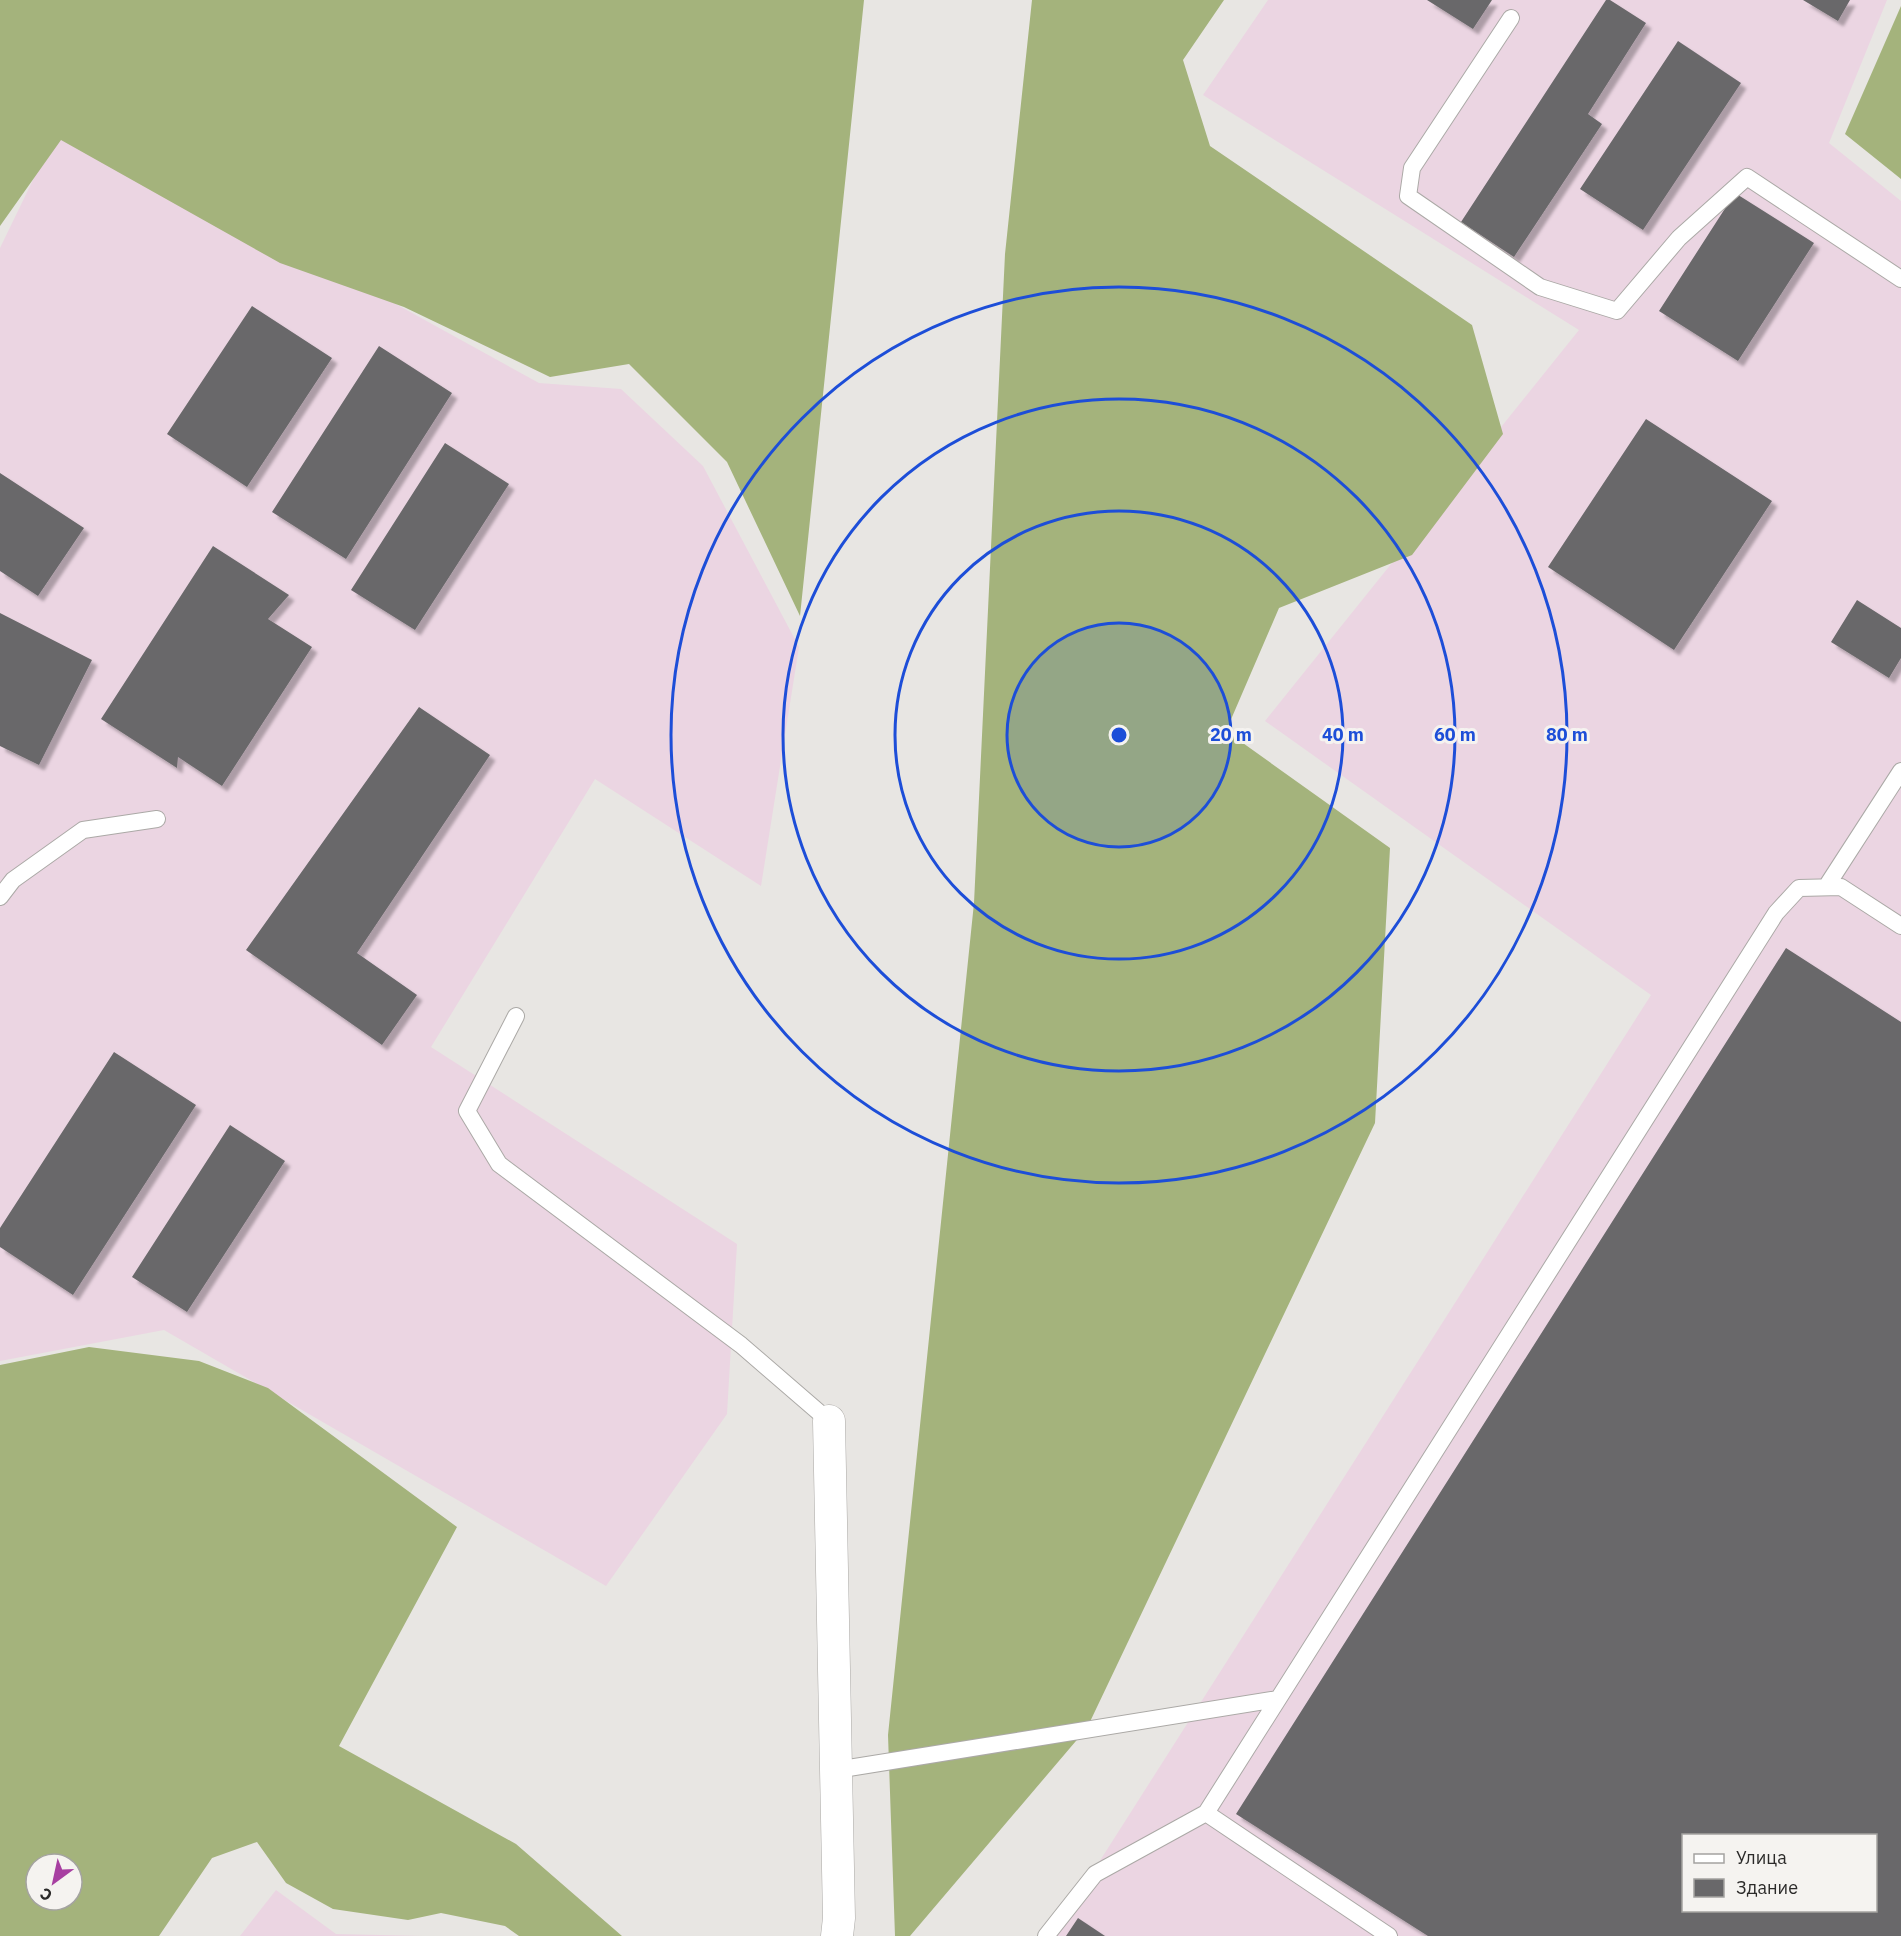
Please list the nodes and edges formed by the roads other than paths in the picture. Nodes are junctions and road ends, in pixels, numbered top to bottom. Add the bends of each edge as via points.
1 (1511, 18) dead end
2 (1901, 279) edge
3 (1901, 771) edge
4 (157, 819) dead end
5 (1826, 887) junction
6 (0, 897) edge
7 (1901, 926) edge
8 (516, 1016) dead end
9 (829, 1420) joint
10 (1278, 1699) junction
11 (836, 1770) junction
12 (1206, 1813) junction
13 (837, 1936) edge
14 (1046, 1936) edge
15 (1389, 1936) edge

1 - 2 lane via 1412,168 1407,196 1540,287 1617,311 1679,238 1747,177
3 - 5 lane
4 - 6 lane via 83,830 13,880
5 - 7 lane via 1841,887
5 - 10 lane via 1799,888 1776,913
8 - 9 lane via 467,1111 499,1164 741,1345
9 - 11 street
10 - 11 lane
10 - 12 lane
11 - 13 street
12 - 14 lane via 1095,1874
12 - 15 lane

